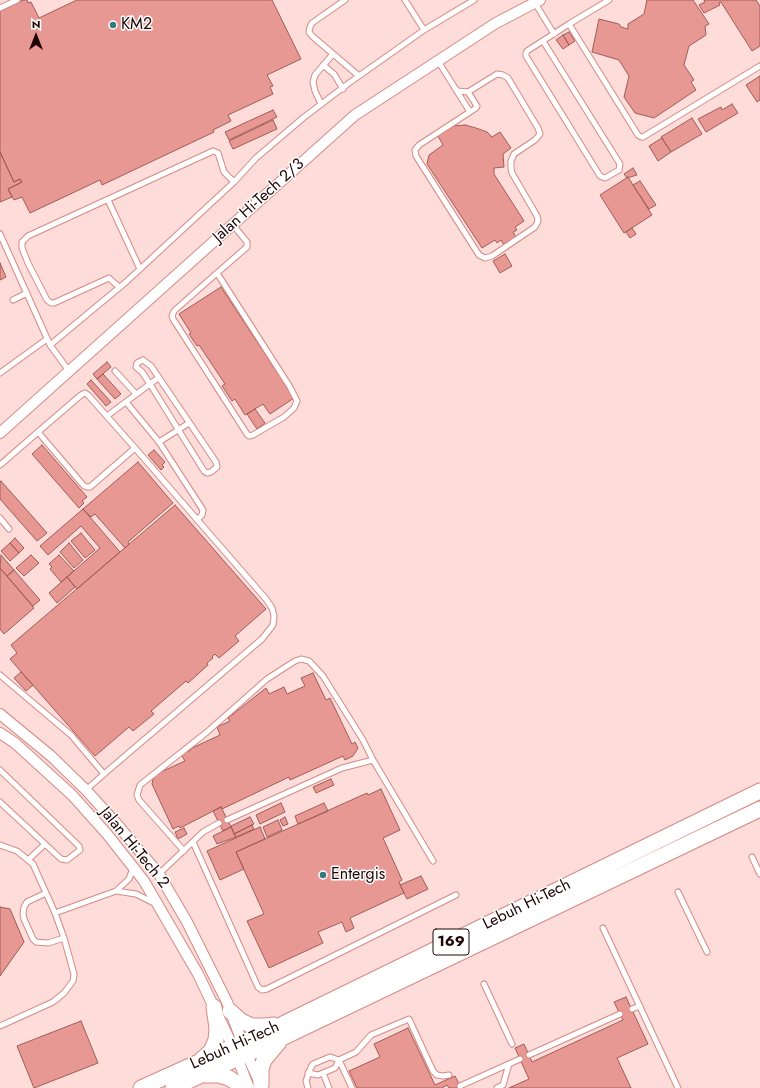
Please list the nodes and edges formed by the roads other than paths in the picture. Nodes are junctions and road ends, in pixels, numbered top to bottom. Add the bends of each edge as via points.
1 (17, 0) edge
2 (345, 0) edge
3 (405, 0) edge
4 (474, 0) edge
5 (609, 0) edge
6 (538, 1) edge
7 (0, 8) edge
8 (569, 24) junction
9 (424, 30) junction
10 (554, 34) junction
11 (543, 41) junction
12 (333, 54) junction
13 (438, 61) junction
14 (323, 65) junction
15 (760, 66) edge
16 (359, 76) junction
17 (343, 89) junction
18 (458, 92) junction
19 (468, 92) junction
20 (321, 104) junction
21 (470, 112) junction
22 (234, 182) junction
23 (108, 200) junction
24 (233, 225) junction
25 (0, 234) edge
26 (140, 269) junction
27 (217, 272) junction
28 (119, 287) junction
29 (27, 294) junction
30 (13, 300) dead end
31 (47, 339) junction
32 (50, 345) junction
33 (69, 371) junction
34 (115, 371) dead end
35 (0, 373) edge
36 (158, 378) junction
37 (150, 384) junction
38 (136, 394) junction
39 (126, 402) junction
40 (107, 416) junction
41 (189, 423) junction
42 (178, 430) junction
43 (38, 432) junction
44 (0, 433) edge
45 (159, 442) junction
46 (135, 448) junction
47 (0, 465) edge
48 (0, 518) edge
49 (197, 520) junction
50 (9, 529) dead end
51 (0, 675) edge
52 (0, 714) edge
53 (0, 733) edge
54 (373, 760) junction
55 (0, 770) edge
56 (104, 774) junction
57 (86, 790) junction
58 (760, 791) edge
59 (0, 802) edge
60 (760, 809) edge
61 (227, 820) dead end
62 (219, 823) dead end
63 (192, 842) junction
64 (45, 844) junction
65 (0, 846) edge
66 (184, 851) junction
67 (752, 857) dead end
68 (28, 860) junction
69 (433, 861) dead end
70 (133, 867) junction
71 (159, 874) junction
72 (760, 874) edge
73 (116, 891) junction
74 (678, 892) dead end
75 (46, 893) junction
76 (456, 895) dead end
77 (161, 907) junction
78 (55, 913) junction
79 (603, 928) dead end
80 (64, 938) junction
81 (707, 952) dead end
82 (484, 984) dead end
83 (640, 1006) junction
84 (214, 1007) junction
85 (632, 1009) dead end
86 (230, 1011) junction
87 (620, 1014) dead end
88 (0, 1026) edge
89 (283, 1031) junction
90 (512, 1044) dead end
91 (240, 1051) junction
92 (529, 1055) dead end
93 (520, 1059) dead end
94 (339, 1060) junction
95 (509, 1064) junction
96 (199, 1069) junction
97 (308, 1073) junction
98 (323, 1073) junction
99 (449, 1075) dead end
100 (462, 1086) edge
101 (257, 1087) edge
102 (141, 1088) edge
103 (173, 1088) edge
104 (244, 1088) edge
105 (308, 1088) edge
106 (329, 1088) edge
107 (352, 1088) edge
108 (497, 1088) edge
109 (678, 1088) edge

1 - 7 lane
2 - 12 lane via 310,27 309,32 312,36
3 - 9 lane
4 - 9 lane
5 - 8 lane
6 - 10 lane
6 - 13 street, Jalan Hi-Tech 2/3 via 496,23
8 - 10 lane
8 - 15 lane via 638,135 643,137
9 - 16 lane
10 - 11 lane
11 - 11 lane via 620,164 619,170 605,178 600,176 526,56 527,51
12 - 14 lane
12 - 16 lane
13 - 18 lane
13 - 24 street, Jalan Hi-Tech 2/3 via 355,115
14 - 17 lane via 334,74
14 - 20 lane via 313,82
16 - 17 lane
17 - 20 lane
18 - 19 lane
18 - 21 lane
19 - 21 lane via 477,106
19 - 21 lane via 497,74 508,78 540,134 514,154 511,161 512,173 538,221 535,227 486,258 479,255 416,156 415,150
20 - 22 lane via 256,158
22 - 23 lane via 224,172 218,153 213,151
22 - 26 lane
23 - 26 lane
23 - 28 lane via 28,236 22,242 22,248 47,300 51,303 109,278
24 - 27 lane via 247,242 247,247
24 - 33 street, Jalan Hi-Tech 2/3
25 - 29 lane
26 - 28 lane
27 - 27 lane via 297,401 294,408 284,417 249,436 172,316 174,311
28 - 32 lane
29 - 30 lane
29 - 31 lane
31 - 32 lane
31 - 35 lane
32 - 33 lane
33 - 44 street, Jalan Hi-Tech 2/3
34 - 38 lane
36 - 37 lane
36 - 37 lane via 151,366 143,360 136,363 136,367
36 - 41 lane
37 - 38 lane
37 - 42 lane
38 - 39 lane
39 - 40 lane
39 - 45 lane
40 - 43 lane via 84,393
40 - 46 lane
41 - 42 lane
41 - 42 lane via 216,462 217,466 211,472 204,471
42 - 45 lane
43 - 46 lane via 86,487 90,487
43 - 47 lane
45 - 49 lane via 203,510
46 - 49 lane
48 - 50 lane
49 - 56 lane via 266,599 274,616 272,625 262,639
51 - 56 lane via 71,735
52 - 57 street, Jalan Hi-Tech 2 via 51,756
53 - 70 street, Jalan Hi-Tech 2 via 15,743 72,794
54 - 61 lane via 342,768
54 - 66 lane via 364,740 323,676 309,661 295,661 267,679 207,732 140,785 137,795 139,800
54 - 69 lane
55 - 64 lane via 79,846 80,850 64,860
56 - 57 lane
57 - 71 street, Jalan Hi-Tech 2
58 - 89 main road, Lebuh Hi-Tech / 169
59 - 64 lane
60 - 89 main road, Lebuh Hi-Tech / 169
62 - 63 lane
63 - 66 lane
63 - 76 lane via 258,987 262,990
64 - 68 lane
65 - 68 lane via 17,850
66 - 71 lane
67 - 72 lane
68 - 75 lane via 33,864
70 - 73 lane via 129,879
70 - 77 street, Jalan Hi-Tech 2
71 - 86 street, Jalan Hi-Tech 2 via 187,922
73 - 77 lane via 136,894
73 - 78 lane
74 - 81 lane
75 - 78 lane
75 - 80 lane via 27,902 24,907 24,919 36,942 48,943
77 - 84 street, Jalan Hi-Tech 2
78 - 80 lane
79 - 83 lane
80 - 88 lane via 74,974 64,993 54,1002
82 - 90 lane
83 - 85 lane
83 - 109 lane
84 - 91 street, Jalan Hi-Tech 2
84 - 96 main road via 216,1040
86 - 89 main road via 241,1021 252,1026 265,1026
86 - 91 street, Jalan Hi-Tech 2
87 - 92 lane
89 - 91 main road, Lebuh Hi-Tech / 169
89 - 101 main road via 264,1060
91 - 96 main road, Lebuh Hi-Tech / 169
91 - 101 street
93 - 95 lane
94 - 97 lane via 330,1057 313,1064
94 - 98 lane via 335,1068
94 - 99 lane via 356,1052 371,1035 409,1019 434,1071 437,1075
94 - 107 lane
95 - 100 lane
95 - 108 lane via 503,1085
96 - 102 main road, Lebuh Hi-Tech / 169
96 - 103 main road, Lebuh Hi-Tech / 169
96 - 104 main road via 229,1078
97 - 98 lane via 318,1076
97 - 105 lane
98 - 106 lane

